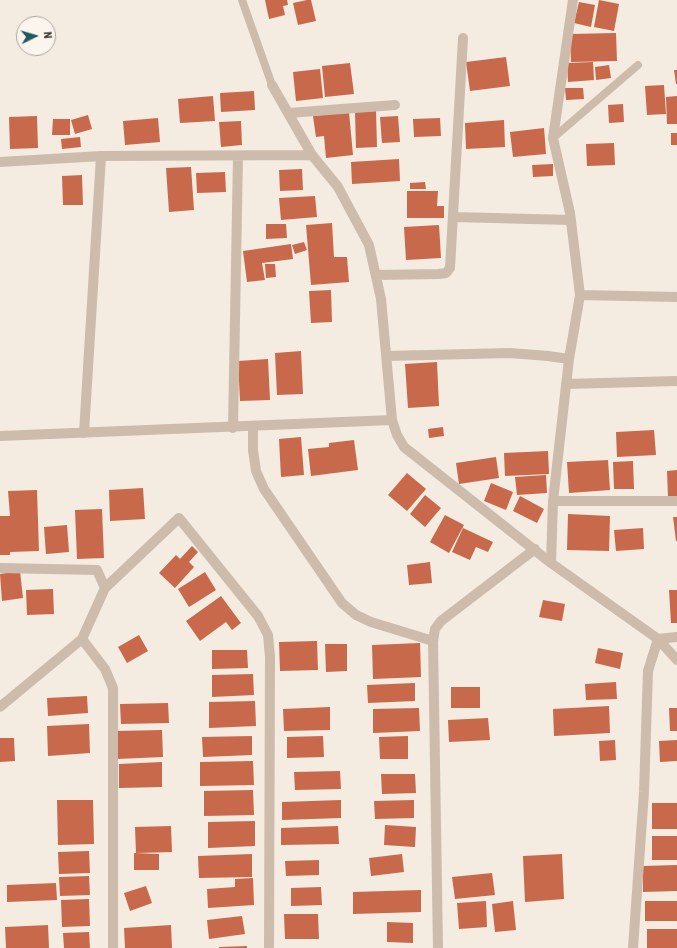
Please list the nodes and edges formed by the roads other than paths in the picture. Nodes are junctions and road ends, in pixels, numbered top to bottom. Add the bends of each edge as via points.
1 (242, 0) edge
2 (573, 0) edge
3 (462, 38) dead end
4 (638, 65) dead end
5 (272, 85) joint
6 (395, 105) dead end
7 (289, 113) junction
8 (553, 138) junction
9 (312, 155) junction
10 (101, 156) junction
11 (238, 156) junction
12 (0, 162) edge
13 (453, 217) junction
14 (571, 220) junction
15 (376, 275) junction
16 (580, 295) junction
17 (677, 297) edge
18 (387, 356) junction
19 (569, 359) junction
20 (677, 381) edge
21 (566, 384) junction
22 (392, 420) junction
23 (253, 427) junction
24 (233, 428) junction
25 (84, 433) junction
26 (0, 436) edge
27 (553, 501) junction
28 (677, 501) edge
29 (535, 550) junction
30 (551, 563) junction
31 (0, 568) edge
32 (104, 588) junction
33 (677, 637) edge
34 (82, 639) junction
35 (658, 639) junction
36 (433, 641) junction
37 (677, 660) edge
38 (0, 707) edge
39 (113, 948) edge
40 (269, 948) edge
41 (438, 948) edge
42 (633, 948) edge

1 - 5 lane
2 - 8 street
3 - 13 street
4 - 8 lane
5 - 7 street
6 - 7 street
7 - 9 street
8 - 14 street
9 - 11 street
9 - 15 street via 338,187 369,245
10 - 11 street
10 - 12 street
10 - 25 street
11 - 24 street
13 - 14 street
13 - 15 street via 451,262 446,272
14 - 16 street
15 - 18 street
16 - 17 street
16 - 19 street
18 - 19 street via 510,353
18 - 22 street
19 - 21 street
20 - 21 street
21 - 27 street
22 - 23 street
22 - 29 street via 404,447
23 - 24 street
23 - 36 street via 256,471 264,489 342,603 356,615 371,622
24 - 25 street
25 - 26 street
27 - 28 street
27 - 30 street
29 - 30 street
29 - 36 street via 440,621 435,629
30 - 35 street
31 - 32 street via 97,570
32 - 34 street
32 - 40 street via 179,518 258,616 268,635
33 - 35 street
34 - 38 street
34 - 39 street via 105,669 113,688
35 - 37 street
35 - 42 street via 647,677 644,792
36 - 41 street

